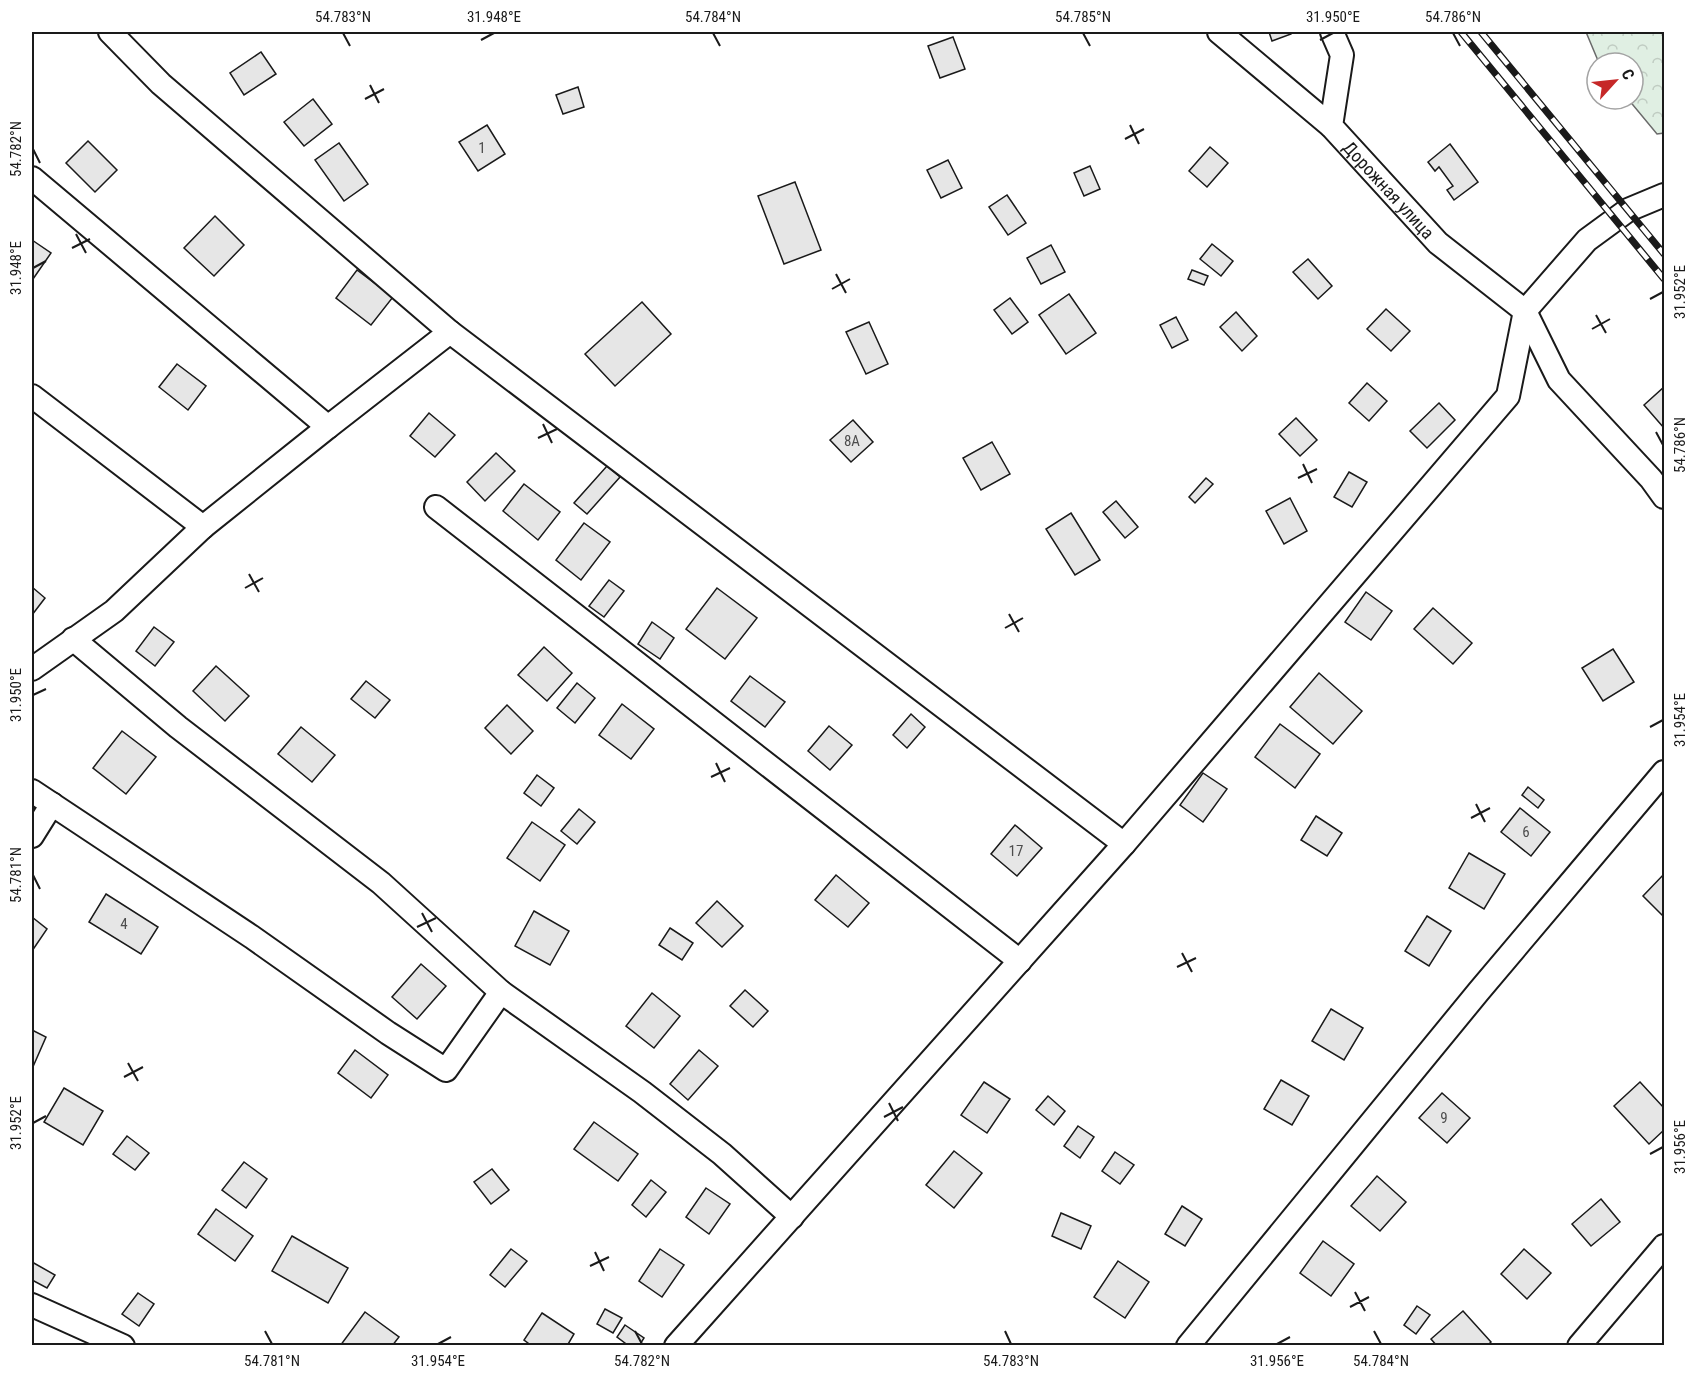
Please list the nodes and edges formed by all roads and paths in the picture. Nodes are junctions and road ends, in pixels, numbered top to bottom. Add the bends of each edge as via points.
1 (110, 32) edge
2 (1219, 32) edge
3 (1332, 32) edge
4 (1331, 126) junction
5 (32, 178) edge
6 (1665, 195) edge
7 (1525, 311) junction
8 (450, 332) junction
9 (32, 396) edge
10 (328, 427) junction
11 (1665, 497) edge
12 (436, 507) dead end
13 (203, 527) junction
14 (73, 639) junction
15 (32, 669) edge
16 (1665, 772) edge
17 (32, 790) edge
18 (52, 804) junction
19 (32, 836) edge
20 (1124, 844) junction
21 (1020, 961) junction
22 (501, 992) junction
23 (792, 1217) junction
24 (1665, 1246) edge
25 (32, 1305) edge
26 (123, 1346) edge
27 (676, 1346) edge
28 (1188, 1346) edge
29 (1580, 1346) edge

1 - 8 street via 161,84
2 - 4 street
3 - 4 street, Дорожная улица via 1342,55
4 - 7 street, Дорожная улица via 1438,243
5 - 10 street
6 - 7 street via 1628,210 1587,240
7 - 11 street via 1559,380
7 - 20 street via 1508,396
8 - 10 street
8 - 20 street
9 - 13 street
10 - 13 street
12 - 21 street
13 - 14 street via 114,611
14 - 15 street
14 - 22 street via 178,727 381,883
16 - 28 street via 1479,991
17 - 18 street
18 - 19 street
18 - 22 street via 446,1070
20 - 21 street
21 - 23 street
22 - 23 street via 642,1092 722,1154
23 - 27 street
24 - 29 street
25 - 26 street

